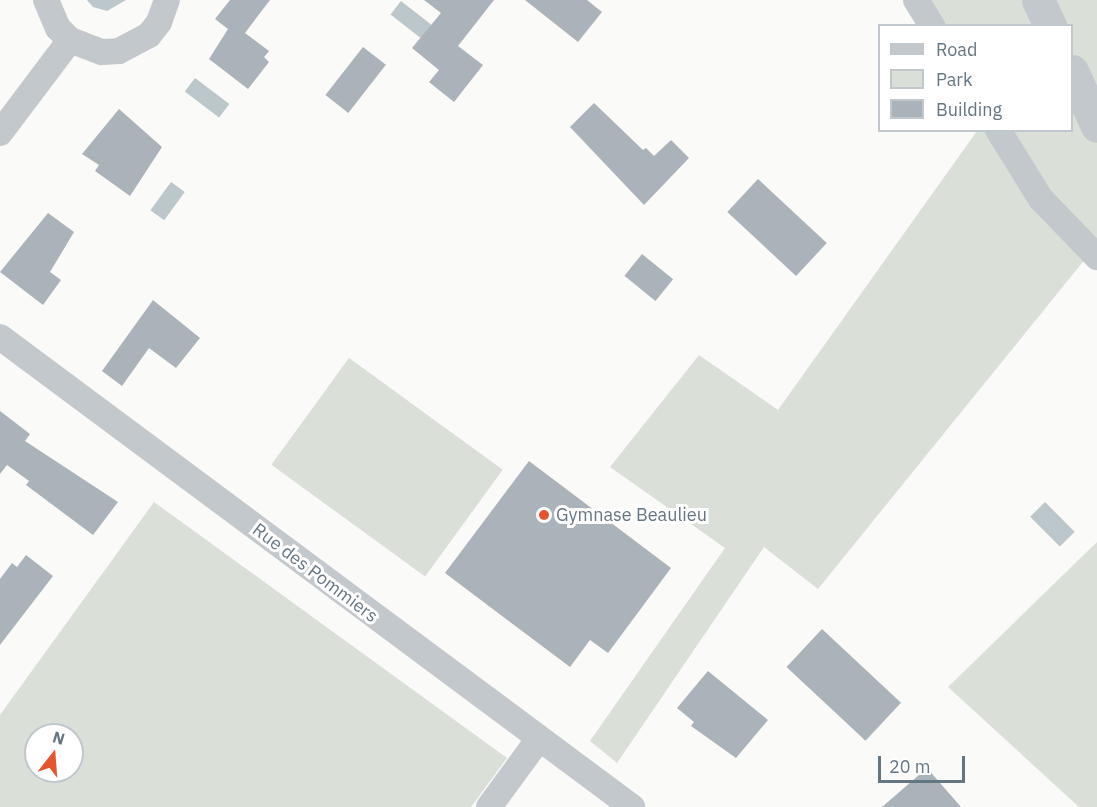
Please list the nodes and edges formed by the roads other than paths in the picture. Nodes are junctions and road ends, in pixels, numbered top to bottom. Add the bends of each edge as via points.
1 (46, 0) edge
2 (168, 0) edge
3 (916, 0) edge
4 (1038, 0) edge
5 (931, 24) edge
6 (1049, 24) edge
7 (70, 40) junction
8 (1073, 75) edge
9 (1097, 126) edge
10 (999, 132) edge
11 (0, 133) edge
12 (1097, 257) edge
13 (0, 337) edge
14 (538, 740) junction
15 (489, 807) edge
16 (632, 807) edge

1 - 7 street via 58,28
2 - 7 street via 159,22 135,45 102,52
3 - 5 street
4 - 6 street
7 - 11 street
8 - 9 street
10 - 12 street via 1041,199
13 - 14 street, Rue des Pommiers
14 - 15 street
14 - 16 street, Rue des Pommiers

